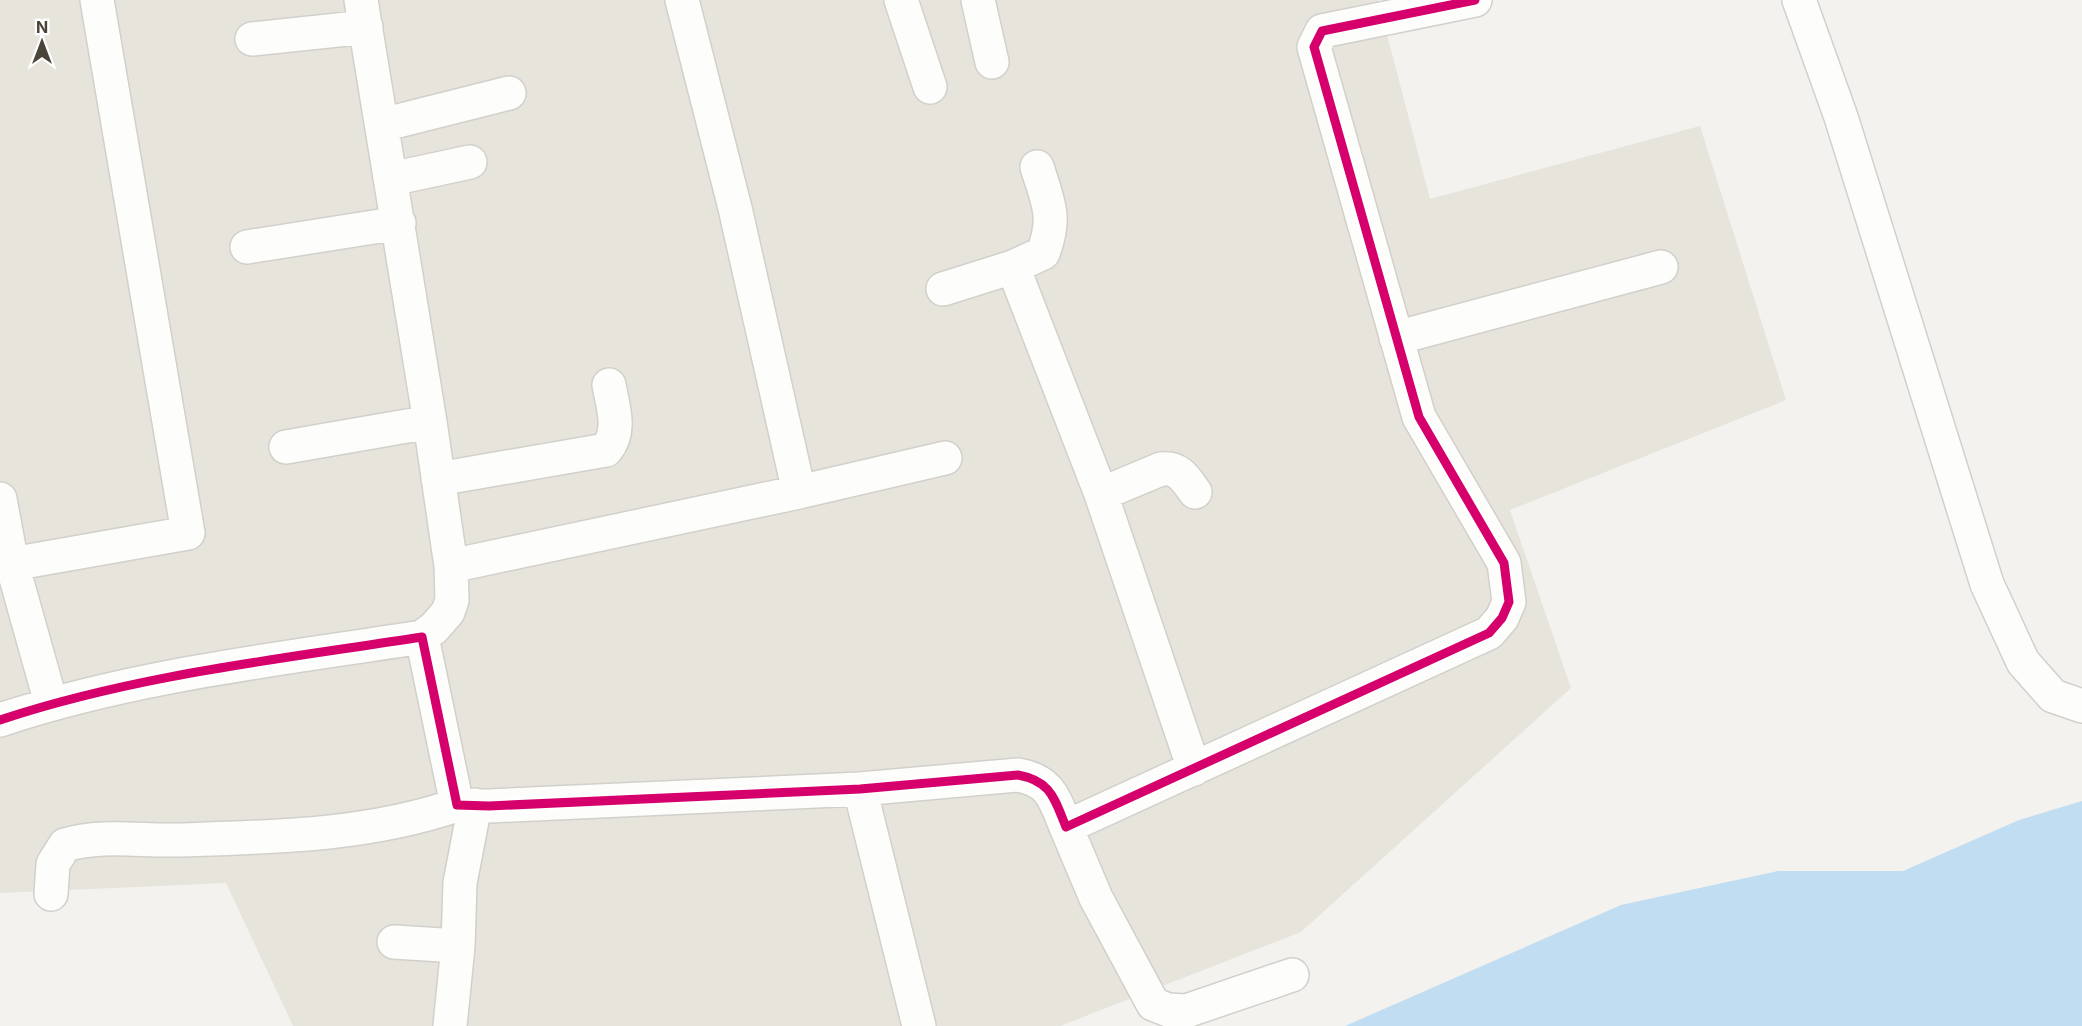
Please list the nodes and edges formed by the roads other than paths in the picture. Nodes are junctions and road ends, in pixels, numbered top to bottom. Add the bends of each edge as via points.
1 (97, 0) edge
2 (682, 0) edge
3 (902, 0) edge
4 (978, 0) edge
5 (1475, 0) edge
6 (1799, 0) edge
7 (363, 13) edge
8 (252, 39) dead end
9 (992, 62) dead end
10 (930, 87) dead end
11 (509, 93) dead end
12 (382, 125) junction
13 (470, 162) dead end
14 (1038, 167) dead end
15 (391, 179) junction
16 (399, 223) junction
17 (247, 247) dead end
18 (1013, 267) junction
19 (1661, 267) dead end
20 (943, 289) dead end
21 (1396, 338) junction
22 (609, 385) dead end
23 (430, 422) junction
24 (286, 447) dead end
25 (945, 458) dead end
26 (438, 478) junction
27 (799, 492) junction
28 (1195, 492) dead end
29 (1101, 494) junction
30 (0, 499) edge
31 (12, 564) junction
32 (451, 566) junction
33 (422, 637) junction
34 (51, 703) junction
35 (2082, 706) edge
36 (0, 720) edge
37 (1194, 769) junction
38 (860, 789) junction
39 (466, 805) junction
40 (1066, 827) junction
41 (51, 894) dead end
42 (394, 942) dead end
43 (458, 946) junction
44 (1292, 975) dead end
45 (450, 1026) edge
46 (919, 1026) edge

1 - 31 street via 188,533
2 - 27 street via 735,208
3 - 10 street
4 - 9 street
5 - 21 street via 1322,31 1314,47
6 - 35 street via 1841,117 1987,584 2023,662 2053,696
7 - 8 street
7 - 12 street
11 - 12 street
12 - 15 street
13 - 15 street
14 - 18 street via 1051,211 1051,232 1043,253
15 - 16 street
16 - 17 street
16 - 23 street
18 - 20 street
18 - 29 street
19 - 21 street
21 - 37 street via 1419,417 1504,563 1509,602 1502,618 1489,633
22 - 26 street via 616,427 606,450
23 - 24 street
23 - 26 street
25 - 27 street
26 - 32 street
27 - 32 street
28 - 29 street via 1181,473 1171,468
29 - 37 street
30 - 31 street
31 - 34 street
32 - 33 street via 452,600 448,612
33 - 34 street via 221,669
33 - 39 street
34 - 36 street
37 - 40 street
38 - 39 street
38 - 40 street via 1025,776 1046,786
38 - 46 street
39 - 41 street via 421,818 325,833 176,840 85,839 65,845 53,864
39 - 43 street
40 - 44 street via 1096,898 1153,1004 1186,1011
42 - 43 street
43 - 45 street

